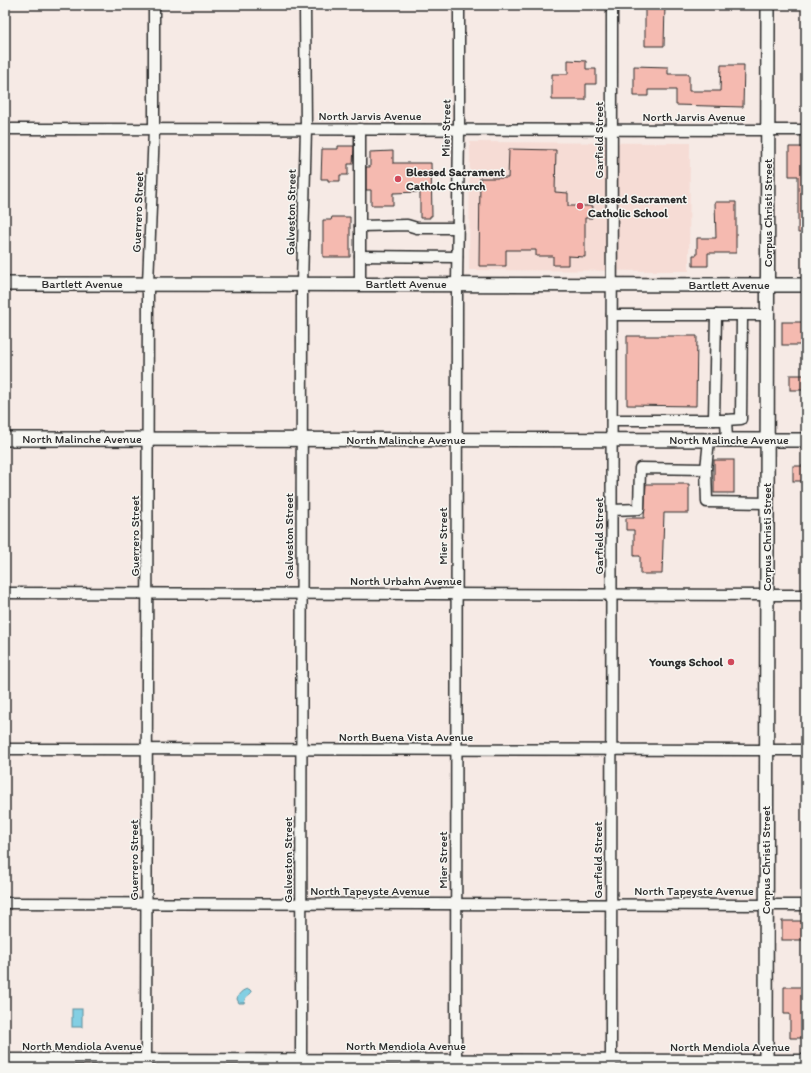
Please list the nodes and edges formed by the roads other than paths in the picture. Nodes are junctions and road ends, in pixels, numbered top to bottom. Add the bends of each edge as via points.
1 (154, 5) edge
2 (305, 5) edge
3 (459, 5) edge
4 (612, 5) edge
5 (768, 5) edge
6 (5, 128) edge
7 (154, 129) junction
8 (306, 129) junction
9 (360, 129) junction
10 (459, 130) junction
11 (612, 130) junction
12 (768, 130) junction
13 (806, 130) edge
14 (360, 226) junction
15 (458, 228) junction
16 (360, 256) junction
17 (457, 257) junction
18 (5, 284) edge
19 (148, 284) junction
20 (302, 284) junction
21 (360, 284) junction
22 (457, 285) junction
23 (612, 285) junction
24 (767, 285) junction
25 (806, 285) edge
26 (716, 314) junction
27 (742, 314) junction
28 (767, 314) junction
29 (612, 315) junction
30 (612, 420) junction
31 (714, 420) junction
32 (726, 420) junction
33 (5, 439) edge
34 (148, 439) junction
35 (302, 439) junction
36 (457, 440) junction
37 (612, 440) junction
38 (709, 440) junction
39 (727, 440) junction
40 (767, 440) junction
41 (806, 440) edge
42 (706, 469) junction
43 (767, 502) junction
44 (612, 510) junction
45 (5, 593) edge
46 (148, 594) junction
47 (302, 594) junction
48 (456, 594) junction
49 (612, 595) junction
50 (767, 595) junction
51 (806, 595) edge
52 (5, 749) edge
53 (147, 749) junction
54 (302, 750) junction
55 (456, 750) junction
56 (611, 750) junction
57 (767, 750) junction
58 (806, 750) edge
59 (5, 903) edge
60 (147, 903) junction
61 (301, 903) junction
62 (456, 904) junction
63 (611, 904) junction
64 (766, 904) junction
65 (806, 904) edge
66 (5, 1059) edge
67 (806, 1060) edge
68 (146, 1064) edge
69 (301, 1064) edge
70 (456, 1064) edge
71 (611, 1064) edge
72 (766, 1064) edge

1 - 7 street, Guerrero Street
2 - 8 street, Galveston Street
3 - 10 street, Mier Street
4 - 11 street, Garfield Street
5 - 12 main road, Corpus Christi Street
6 - 7 street, North Jarvis Avenue
7 - 8 street, North Jarvis Avenue
7 - 19 street, Guerrero Street
8 - 9 street, North Jarvis Avenue
8 - 20 street, Galveston Street
9 - 10 street, North Jarvis Avenue
9 - 14 street
10 - 11 street, North Jarvis Avenue
10 - 15 street, Mier Street
11 - 12 street, North Jarvis Avenue
11 - 23 street, Garfield Street
12 - 13 street, North Jarvis Avenue
12 - 24 main road, Corpus Christi Street
14 - 15 street
14 - 16 street
15 - 17 street, Mier Street
16 - 17 street
16 - 21 street
17 - 22 street, Mier Street
18 - 19 main road, Bartlett Avenue
19 - 20 main road, Bartlett Avenue
19 - 34 street, Guerrero Street
20 - 21 main road, Bartlett Avenue
20 - 35 street, Galveston Street
21 - 22 main road, Bartlett Avenue
22 - 23 main road, Bartlett Avenue
22 - 36 street, Mier Street
23 - 24 main road, Bartlett Avenue
23 - 29 street, Garfield Street
24 - 25 main road, Bartlett Avenue
24 - 28 main road, Corpus Christi Street
26 - 27 street
26 - 29 street
26 - 31 street
27 - 28 street
27 - 32 street via 741,419
28 - 40 main road, Corpus Christi Street
29 - 30 street, Garfield Street
30 - 31 street
30 - 37 street, Garfield Street
31 - 32 street
32 - 39 street
33 - 34 main road, North Malinche Avenue
34 - 35 main road, North Malinche Avenue
34 - 46 street, Guerrero Street
35 - 36 main road, North Malinche Avenue
35 - 47 street, Galveston Street
36 - 37 main road, North Malinche Avenue
36 - 48 street, Mier Street
37 - 38 main road, North Malinche Avenue
37 - 44 street, Garfield Street
38 - 39 main road, North Malinche Avenue
38 - 42 street
39 - 40 main road, North Malinche Avenue
40 - 41 main road, North Malinche Avenue
40 - 43 main road, Corpus Christi Street
42 - 43 street via 707,502
42 - 44 street via 640,468 639,509
43 - 50 main road, Corpus Christi Street
44 - 49 street, Garfield Street
45 - 46 street, North Urbahn Avenue
46 - 47 street, North Urbahn Avenue
46 - 53 street, Guerrero Street
47 - 48 street, North Urbahn Avenue
47 - 54 street, Galveston Street
48 - 49 street, North Urbahn Avenue
48 - 55 street, Mier Street
49 - 50 street, North Urbahn Avenue
49 - 56 street, Garfield Street
50 - 51 street, North Urbahn Avenue
50 - 57 main road, Corpus Christi Street
52 - 53 street, North Buena Vista Avenue
53 - 54 street, North Buena Vista Avenue
53 - 60 street, Guerrero Street
54 - 55 street, North Buena Vista Avenue
54 - 61 street, Galveston Street
55 - 56 street, North Buena Vista Avenue
55 - 62 street, Mier Street
56 - 57 street, North Buena Vista Avenue
56 - 63 street, Garfield Street
57 - 58 street, North Buena Vista Avenue
57 - 64 main road, Corpus Christi Street
59 - 60 street, North Tapeyste Avenue
60 - 61 street, North Tapeyste Avenue
60 - 68 street, Guerrero Street
61 - 62 street, North Tapeyste Avenue
61 - 69 street, Galveston Street
62 - 63 street, North Tapeyste Avenue
62 - 70 street, Mier Street
63 - 64 street, North Tapeyste Avenue
63 - 71 street, Garfield Street
64 - 65 street, North Tapeyste Avenue
64 - 72 main road, Corpus Christi Street
66 - 68 street, North Mendiola Avenue
67 - 72 street, North Mendiola Avenue
68 - 69 street, North Mendiola Avenue
69 - 70 street, North Mendiola Avenue
70 - 71 street, North Mendiola Avenue
71 - 72 street, North Mendiola Avenue

